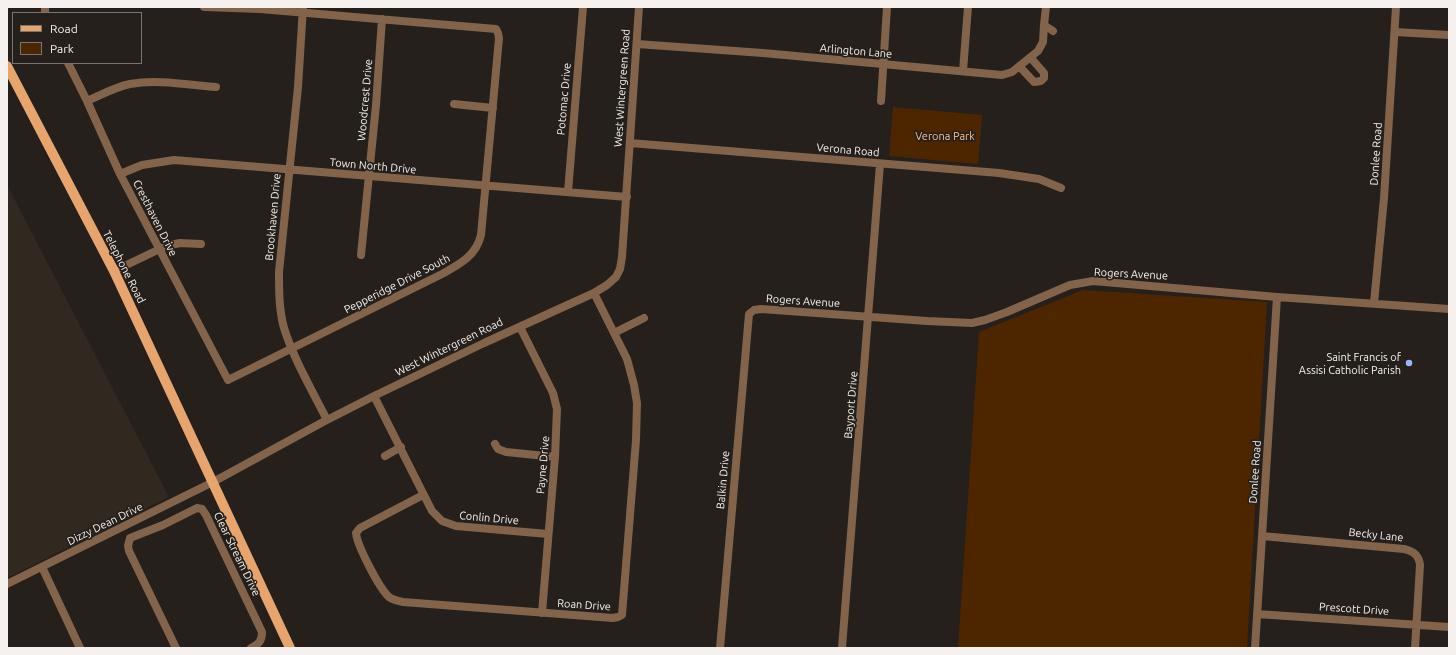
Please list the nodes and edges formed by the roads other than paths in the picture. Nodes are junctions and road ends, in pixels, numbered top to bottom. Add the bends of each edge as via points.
1 (204, 7) edge
2 (582, 7) edge
3 (639, 7) edge
4 (887, 7) edge
5 (968, 7) edge
6 (1046, 7) edge
7 (1396, 7) edge
8 (303, 10) edge
9 (382, 19) junction
10 (1044, 26) junction
11 (1053, 31) dead end
12 (1395, 32) junction
13 (1449, 35) edge
14 (637, 44) junction
15 (1031, 58) junction
16 (68, 64) edge
17 (883, 64) junction
18 (7, 66) edge
19 (1020, 67) junction
20 (963, 72) junction
21 (216, 87) dead end
22 (87, 101) junction
23 (881, 101) dead end
24 (454, 104) dead end
25 (493, 108) junction
26 (630, 143) junction
27 (880, 164) junction
28 (289, 170) junction
29 (120, 174) junction
30 (368, 176) junction
31 (486, 186) junction
32 (1061, 188) dead end
33 (568, 192) junction
34 (626, 197) junction
35 (200, 244) dead end
36 (158, 249) junction
37 (361, 255) dead end
38 (114, 271) junction
39 (594, 293) junction
40 (1277, 297) junction
41 (1374, 303) junction
42 (1449, 308) edge
43 (749, 314) joint
44 (869, 316) junction
45 (644, 318) dead end
46 (520, 327) junction
47 (614, 333) junction
48 (292, 349) junction
49 (228, 380) joint
50 (374, 396) junction
51 (327, 420) junction
52 (495, 444) dead end
53 (401, 448) junction
54 (385, 456) dead end
55 (555, 457) junction
56 (213, 482) junction
57 (423, 495) junction
58 (548, 534) junction
59 (1262, 536) junction
60 (42, 567) junction
61 (7, 584) edge
62 (542, 613) junction
63 (1257, 614) junction
64 (1416, 624) junction
65 (1449, 627) edge
66 (80, 648) edge
67 (176, 648) edge
68 (251, 648) edge
69 (290, 648) edge
70 (720, 648) edge
71 (842, 648) edge
72 (1255, 648) edge
73 (1415, 648) edge

1 - 8 street
2 - 33 street, Potomac Drive
3 - 14 street, West Wintergreen Road
4 - 17 street
5 - 20 street
6 - 10 street, Arlington Lane
7 - 12 street, Donlee Road
8 - 9 street
8 - 28 street, Brookhaven Drive
9 - 25 street, Pepperidge Drive South via 496,29 498,33
9 - 30 street, Woodcrest Drive
10 - 11 street
10 - 15 street, Arlington Lane via 1041,47
12 - 13 street
12 - 41 street, Donlee Road
14 - 17 street, Arlington Lane
14 - 26 street, West Wintergreen Road
15 - 19 street, Arlington Lane
15 - 19 street via 1044,73 1041,81 1034,82
16 - 22 street, Cresthaven Drive
17 - 20 street, Arlington Lane
17 - 23 street
18 - 38 main road, Telephone Road
19 - 20 street, Arlington Lane via 1002,75
21 - 22 street via 138,83 123,86
22 - 29 street, Cresthaven Drive
24 - 25 street
25 - 31 street, Pepperidge Drive South
26 - 27 street, Verona Road
26 - 34 street, West Wintergreen Road
27 - 32 street, Verona Road via 999,173 1039,179
27 - 44 street, Bayport Drive
28 - 29 street, Town North Drive via 174,160 142,165
28 - 30 street, Town North Drive
28 - 48 street, Brookhaven Drive via 279,294 284,327
29 - 36 street, Cresthaven Drive
30 - 31 street, Town North Drive
30 - 37 street, Woodcrest Drive
31 - 33 street, Town North Drive
31 - 48 street, Pepperidge Drive South via 479,240 472,255 465,261
33 - 34 street, Town North Drive
34 - 39 street, West Wintergreen Road via 620,269 612,281
35 - 36 street via 180,243
36 - 38 street
36 - 49 street, Cresthaven Drive
38 - 56 main road, Telephone Road
39 - 46 street, West Wintergreen Road
39 - 47 street, Roan Drive
40 - 41 street, Rogers Avenue
40 - 44 street, Rogers Avenue via 1093,281 1070,285 1013,310 972,323
40 - 59 street, Donlee Road
41 - 42 street, Rogers Avenue
43 - 44 street, Rogers Avenue via 761,309
43 - 70 street, Balkin Drive
44 - 71 street, Bayport Drive
45 - 47 street
46 - 50 street, West Wintergreen Road
46 - 55 street, Payne Drive via 556,402 558,416
47 - 62 street, Roan Drive via 627,359 637,403 622,614 618,618 613,618
48 - 49 street, Pepperidge Drive South
48 - 51 street, Brookhaven Drive
50 - 51 street, West Wintergreen Road
50 - 53 street, Conlin Drive
51 - 56 street, West Wintergreen Road
52 - 55 street via 498,449 506,452
53 - 54 street
53 - 57 street, Conlin Drive
55 - 58 street, Payne Drive
56 - 60 street, Dizzy Dean Drive
56 - 69 main road
57 - 58 street, Conlin Drive via 437,516 449,524
57 - 62 street, Roan Drive via 360,528 356,533 371,569 390,598 403,602
58 - 62 street, Payne Drive
59 - 63 street, Donlee Road
59 - 64 street, Becky Lane via 1410,550 1420,560
60 - 61 street, Dizzy Dean Drive
60 - 66 street
63 - 64 street, Prescott Drive
63 - 72 street, Donlee Road
64 - 65 street, Prescott Drive
64 - 73 street, Becky Lane
67 - 68 street, Clear Stream Drive via 128,546 130,538 197,508 202,509 206,515 262,632 258,644

